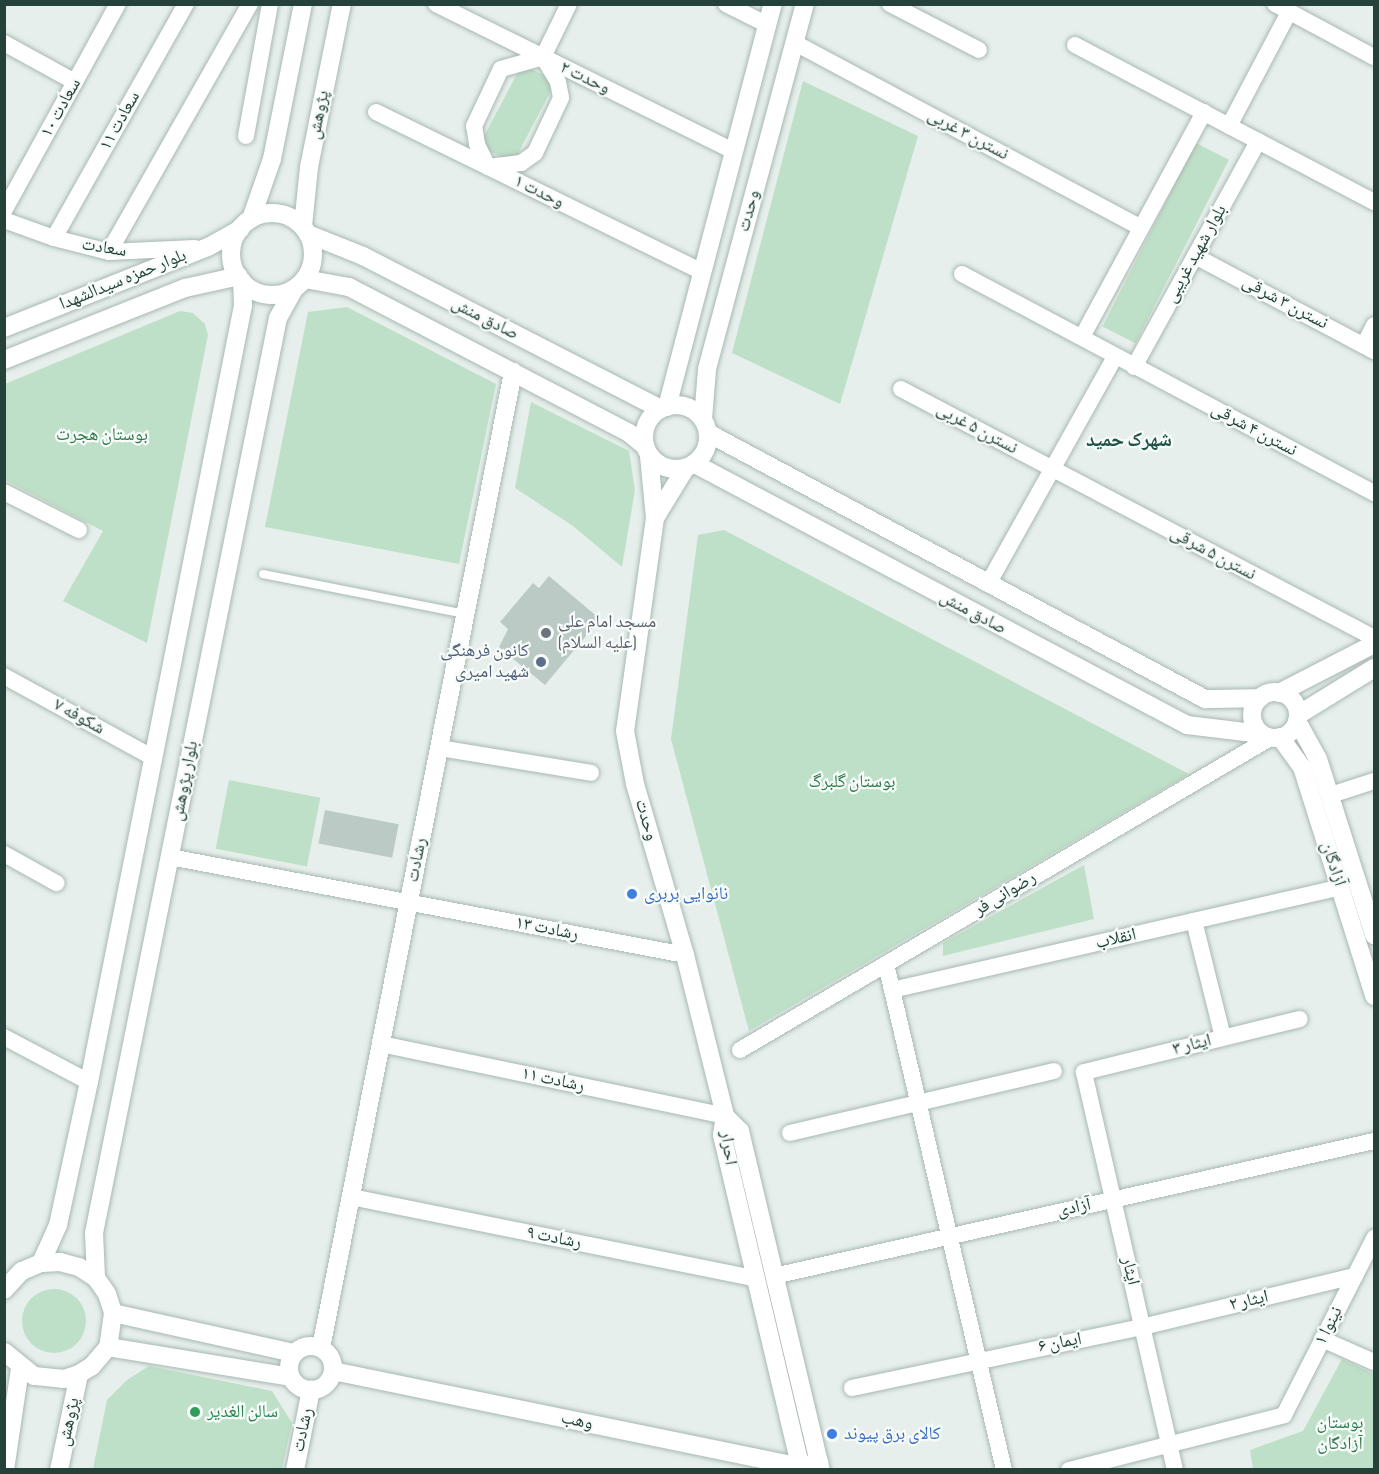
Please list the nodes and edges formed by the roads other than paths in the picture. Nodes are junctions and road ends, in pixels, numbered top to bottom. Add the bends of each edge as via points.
1 (118, 4) edge
2 (186, 4) edge
3 (250, 4) edge
4 (270, 4) edge
5 (303, 4) edge
6 (342, 4) edge
7 (436, 4) edge
8 (569, 4) edge
9 (726, 4) edge
10 (773, 4) edge
11 (805, 4) edge
12 (890, 4) edge
13 (1282, 8) edge
14 (768, 25) junction
15 (4, 43) edge
16 (795, 43) junction
17 (1075, 45) dead end
18 (979, 50) dead end
19 (543, 57) junction
20 (1374, 57) edge
21 (75, 81) junction
22 (376, 112) dead end
23 (1204, 112) junction
24 (1229, 126) junction
25 (246, 136) dead end
26 (1257, 141) junction
27 (734, 151) junction
28 (488, 166) junction
29 (1374, 202) edge
30 (4, 211) edge
31 (4, 220) edge
32 (245, 224) junction
33 (1141, 228) junction
34 (305, 230) junction
35 (54, 238) junction
36 (208, 247) junction
37 (109, 252) junction
38 (1195, 256) junction
39 (702, 272) junction
40 (962, 274) dead end
41 (240, 279) junction
42 (299, 284) junction
43 (1374, 325) edge
44 (4, 328) edge
45 (1082, 337) junction
46 (1369, 348) edge
47 (1115, 357) junction
48 (4, 360) edge
49 (1134, 367) junction
50 (513, 372) junction
51 (902, 389) dead end
52 (664, 408) junction
53 (706, 426) junction
54 (647, 451) junction
55 (690, 466) junction
56 (1053, 470) junction
57 (4, 492) edge
58 (1374, 494) edge
59 (655, 518) junction
60 (79, 530) dead end
61 (263, 574) dead end
62 (988, 584) junction
63 (465, 614) junction
64 (1374, 639) edge
65 (1374, 644) edge
66 (1374, 668) edge
67 (4, 676) edge
68 (1279, 693) junction
69 (1260, 698) junction
70 (1297, 718) junction
71 (1270, 736) junction
72 (439, 748) junction
73 (154, 758) junction
74 (591, 773) dead end
75 (1374, 781) edge
76 (1330, 795) junction
77 (4, 854) edge
78 (170, 856) junction
79 (56, 883) dead end
80 (1340, 887) junction
81 (409, 904) junction
82 (1194, 921) junction
83 (1374, 935) edge
84 (685, 955) junction
85 (886, 964) junction
86 (892, 990) junction
87 (1374, 996) edge
88 (1300, 1019) dead end
89 (4, 1037) edge
90 (1223, 1037) junction
91 (381, 1044) junction
92 (740, 1050) dead end
93 (1054, 1071) dead end
94 (1084, 1072) joint
95 (89, 1082) junction
96 (918, 1101) junction
97 (725, 1116) junction
98 (790, 1133) dead end
99 (1374, 1141) edge
100 (351, 1197) junction
101 (1113, 1200) junction
102 (949, 1235) junction
103 (1374, 1238) edge
104 (41, 1263) junction
105 (774, 1276) junction
106 (1355, 1276) junction
107 (96, 1278) junction
108 (756, 1279) junction
109 (6, 1286) edge
110 (113, 1313) junction
111 (1142, 1327) junction
112 (1322, 1339) junction
113 (108, 1347) junction
114 (321, 1348) junction
115 (294, 1353) junction
116 (10, 1360) edge
117 (978, 1360) junction
118 (1374, 1362) edge
119 (333, 1371) junction
120 (80, 1374) junction
121 (291, 1377) junction
122 (852, 1388) dead end
123 (311, 1390) junction
124 (1170, 1445) junction
125 (820, 1466) edge
126 (800, 1468) edge
127 (5, 1470) edge
128 (59, 1470) edge
129 (295, 1470) edge
130 (1004, 1470) edge
131 (1069, 1470) edge
132 (1175, 1470) edge

1 - 21 street, سعادت ۱۰
2 - 35 street, سعادت ۱۱
3 - 37 street
4 - 25 street
5 - 32 street, پژوهش via 272,159
6 - 34 street, پژوهش via 309,167
7 - 19 street, وحدت ۲
8 - 19 street
9 - 14 street
10 - 14 street, وحدت
11 - 16 street, وحدت
12 - 18 street
13 - 20 street
13 - 24 street
14 - 27 street, وحدت
15 - 21 street
16 - 33 street, نسترن ۳ غربی
16 - 53 street, وحدت via 706,369
17 - 23 street
19 - 27 street, وحدت ۲
19 - 28 street via 501,69 474,126 477,144
19 - 28 street via 558,82 561,98 535,153 521,163
21 - 30 street, سعادت ۱۰
22 - 28 street, وحدت ۱
23 - 24 street
23 - 33 street
24 - 26 street
26 - 29 street
26 - 38 street, بلوار شهید غریبی
27 - 39 street, وحدت
28 - 39 street, وحدت ۱
31 - 35 street, سعادت
32 - 34 street via 278,213
32 - 36 street, بلوار حمزه سیدالشهدا
32 - 41 street via 231,255
33 - 45 street
34 - 42 street via 314,252
34 - 52 street, صادق منش
35 - 37 street, سعادت
36 - 37 street, سعادت
36 - 44 street, بلوار حمزه سیدالشهدا
38 - 46 street, نسترن ۳ شرقی
38 - 49 street, بلوار شهید غریبی
39 - 52 street, وحدت
40 - 45 street, نسترن ۴ شرقی
41 - 42 street via 267,295
41 - 48 street, بلوار حمزه سیدالشهدا via 185,288
41 - 73 street, بلوار پژوهش via 243,306
42 - 50 street, صادق منش via 349,287
42 - 78 street, بلوار پژوهش via 278,318
43 - 46 street
45 - 47 street, نسترن ۴ شرقی
47 - 49 street, نسترن ۴ شرقی
47 - 56 street
49 - 58 street, نسترن ۴ شرقی
50 - 54 street, صادق منش via 629,433
50 - 63 street, رشادت
51 - 56 street, نسترن ۵ غربی
52 - 53 street via 687,407
52 - 54 street via 646,426
53 - 55 street via 707,448
53 - 62 street, صادق منش
54 - 55 street via 665,468
54 - 59 street, وحدت
55 - 59 street, وحدت
55 - 71 street, صادق منش via 1187,725
56 - 62 street
56 - 64 street, نسترن ۵ شرقی
57 - 60 street
59 - 84 street, وحدت via 626,731 635,784
61 - 63 lane
62 - 69 street, صادق منش via 1205,699
63 - 72 street, رشادت
65 - 68 street
66 - 70 street
67 - 73 street, شکوفه ۷
68 - 69 street
68 - 70 street via 1292,701
69 - 71 street via 1252,716
70 - 71 street via 1291,732
70 - 76 street, آزادگان via 1318,759
71 - 80 street, آزادگان via 1302,767
71 - 85 street, رضوانی فر
72 - 74 street
72 - 81 street, رشادت
73 - 95 street, بلوار پژوهش
75 - 76 street
76 - 83 street, آزادگان
77 - 79 street
78 - 81 street, رشادت ۱۳
78 - 107 street, بلوار پژوهش via 94,1233
80 - 82 street, انقلاب
80 - 87 street, آزادگان
81 - 84 street, رشادت ۱۳
81 - 91 street, رشادت
82 - 86 street, انقلاب
82 - 90 street
84 - 97 street, وحدت
85 - 86 street
85 - 92 street, رضوانی فر
86 - 96 street
88 - 90 street, ایثار ۳
89 - 95 street
90 - 94 street, ایثار ۳
91 - 97 street, رشادت ۱۱
91 - 100 street, رشادت
93 - 96 street
94 - 101 street, ایثار
95 - 104 street, بلوار پژوهش via 58,1225
96 - 98 street
96 - 102 street
97 - 105 street, احرار via 740,1131
97 - 108 street, احرار via 722,1135
99 - 101 street, آزادی
100 - 108 street, رشادت ۹
100 - 114 street, رشادت
101 - 102 street, آزادی
101 - 111 street, ایثار
102 - 105 street, آزادی
102 - 117 street
103 - 106 street, نینوا ۱
104 - 107 street via 80,1267
104 - 109 street via 22,1271
105 - 125 street, احرار
106 - 111 street, ایثار ۲
106 - 112 street, نینوا ۱
107 - 110 street
108 - 126 street, احرار
110 - 113 street
110 - 115 street
111 - 117 street, ایمان ۶
111 - 124 street, ایثار
112 - 118 street
112 - 124 street, نینوا ۱ via 1284,1415
113 - 120 street
113 - 121 street
114 - 115 street via 307,1346
114 - 119 street via 331,1358
115 - 121 street via 289,1365
116 - 120 street via 49,1380
116 - 127 street
117 - 122 street, ایمان ۶
117 - 130 street
119 - 123 street via 323,1386
119 - 126 street, وهب
120 - 128 street, پژوهش
121 - 123 street via 299,1386
123 - 129 street, رشادت
124 - 131 street
124 - 132 street, ایثار
125 - 126 street, وهب

